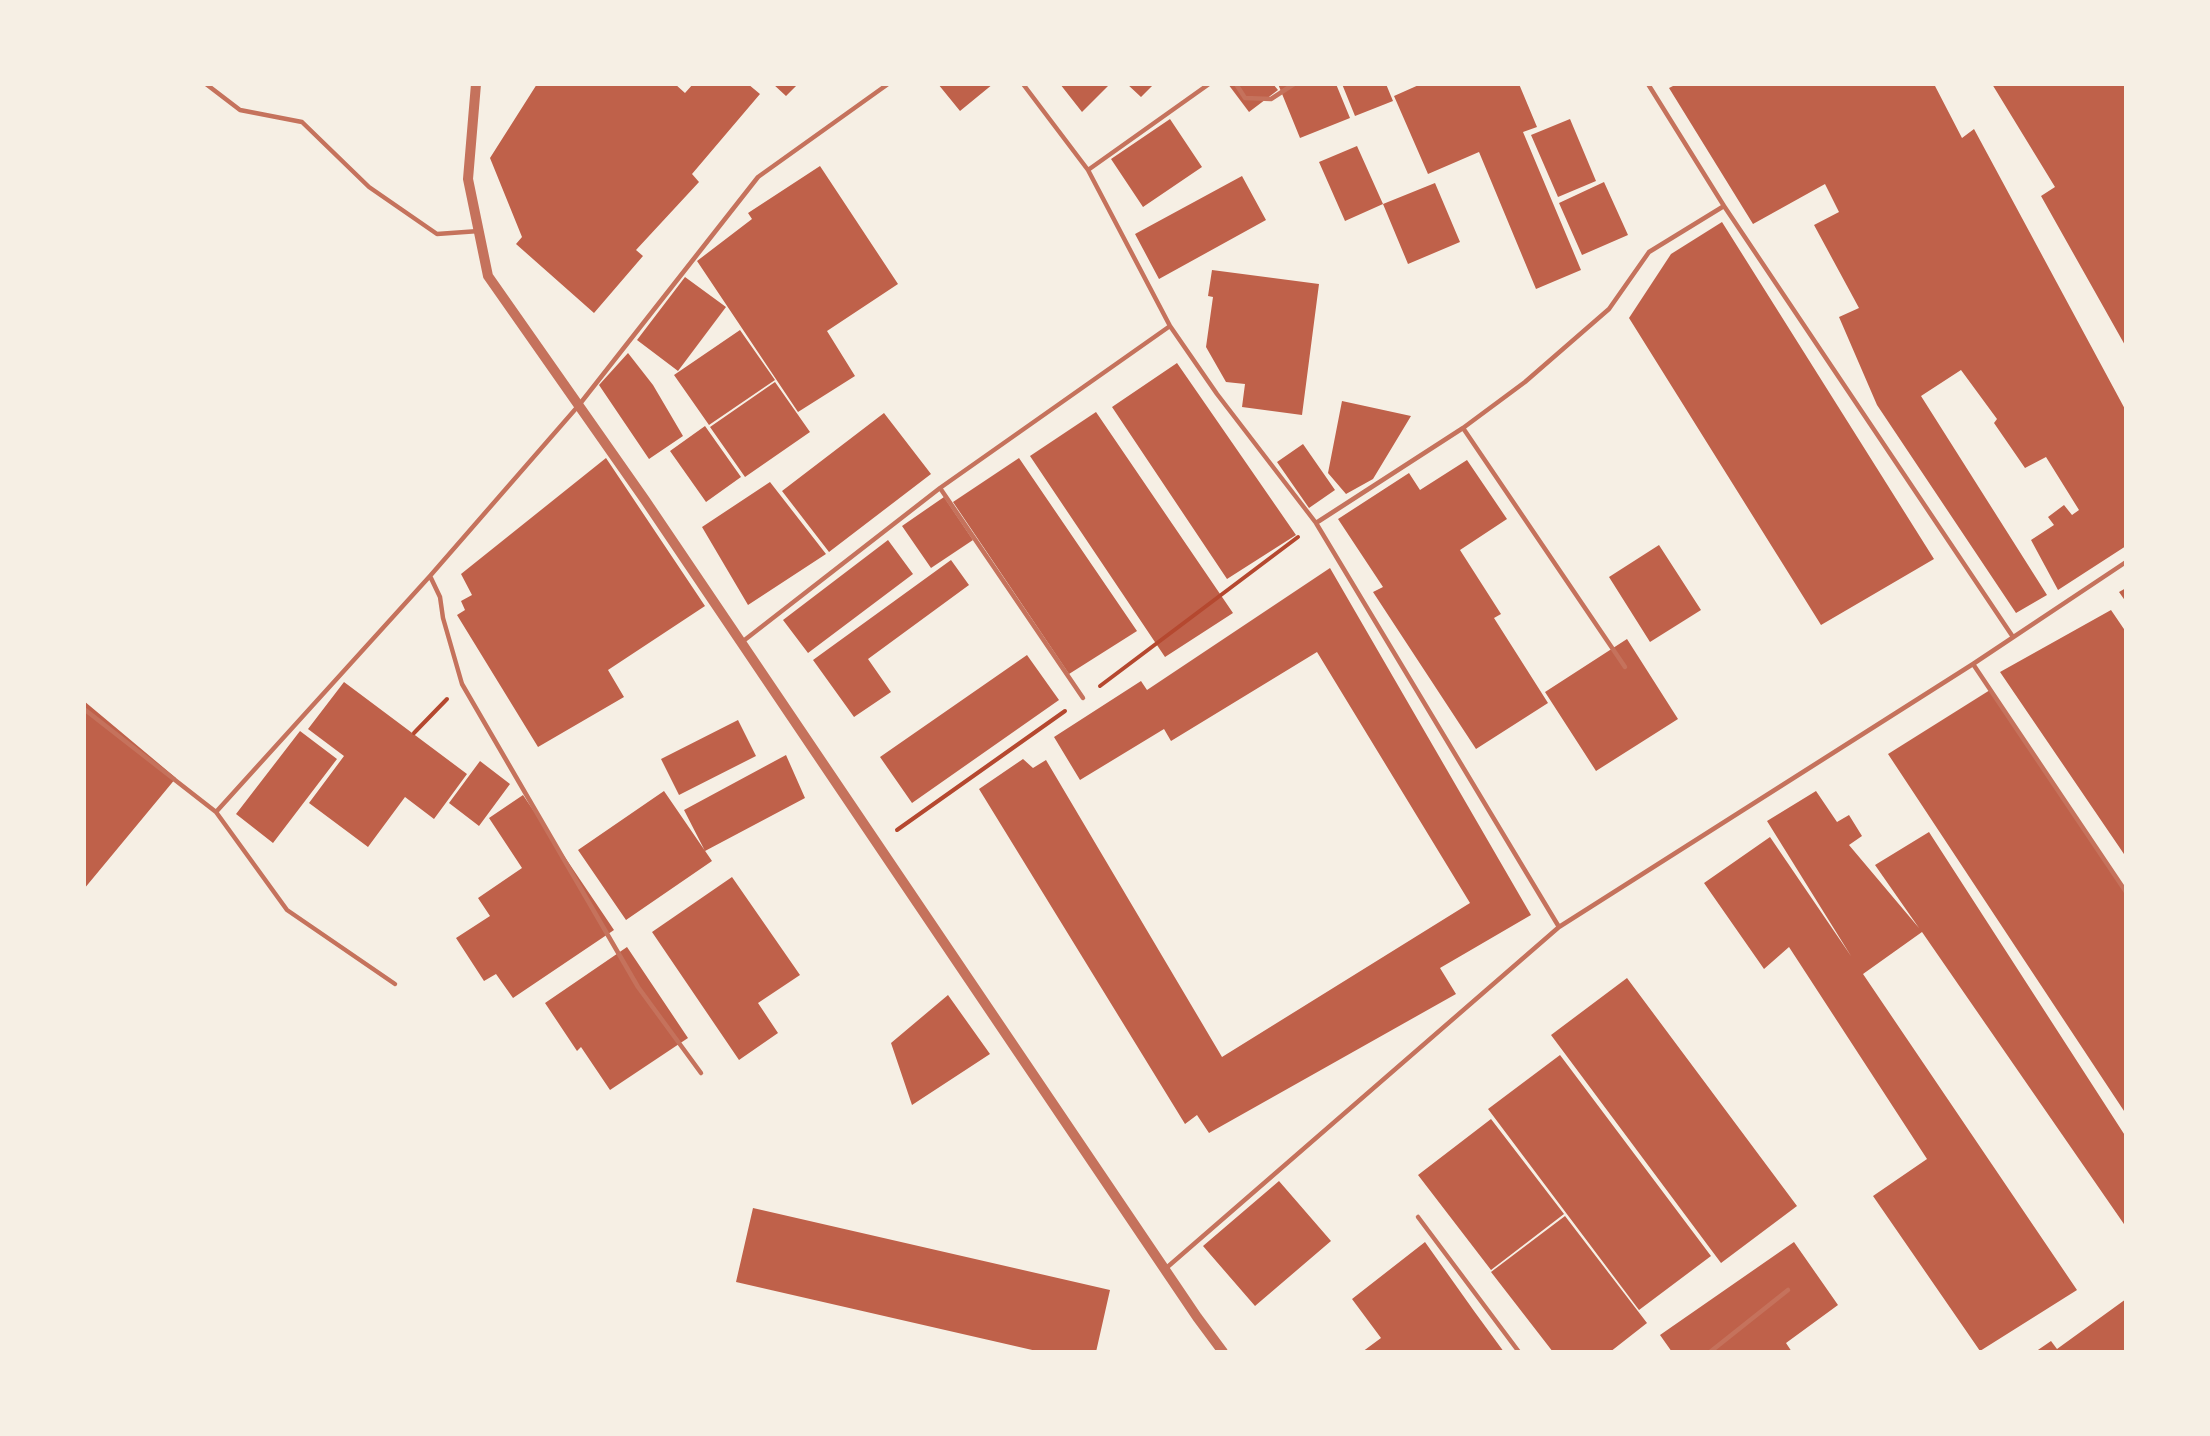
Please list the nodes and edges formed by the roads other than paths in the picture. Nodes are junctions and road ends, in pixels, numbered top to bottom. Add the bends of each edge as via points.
1 (207, 84) edge
2 (476, 84) edge
3 (888, 84) edge
4 (1023, 84) edge
5 (1209, 84) edge
6 (1236, 84) edge
7 (1294, 84) edge
8 (1648, 84) edge
9 (1088, 170) junction
10 (1724, 206) junction
11 (479, 231) junction
12 (1170, 326) junction
13 (579, 405) junction
14 (1463, 428) junction
15 (940, 488) junction
16 (1316, 523) junction
17 (2126, 562) edge
18 (429, 576) junction
19 (2013, 637) junction
20 (742, 642) junction
21 (1973, 664) junction
22 (1625, 667) dead end
23 (1083, 698) dead end
24 (84, 709) edge
25 (216, 812) junction
26 (2126, 892) edge
27 (1559, 927) junction
28 (395, 984) dead end
29 (701, 1073) dead end
30 (1418, 1217) dead end
31 (1164, 1270) junction
32 (1788, 1290) dead end
33 (1223, 1352) edge
34 (1519, 1352) edge
35 (1710, 1352) edge

1 - 11 lane via 240,110 302,122 369,187 437,234
2 - 11 street via 468,179
3 - 13 lane via 758,177
4 - 9 lane
5 - 9 lane
6 - 7 lane via 1245,98 1263,99 1272,99
8 - 10 lane
9 - 12 lane
10 - 14 lane via 1649,252 1609,309 1526,382
10 - 19 lane
11 - 13 street via 488,276
12 - 15 lane
12 - 16 lane
13 - 18 lane
13 - 20 street
14 - 16 lane
14 - 22 lane
15 - 20 lane
15 - 23 lane
16 - 27 lane
17 - 19 lane
18 - 25 lane
18 - 29 lane via 440,597 462,684 638,987
19 - 21 lane
20 - 31 street
21 - 26 lane
21 - 27 lane
24 - 25 lane
25 - 28 lane via 287,910
27 - 31 lane
30 - 34 lane
31 - 33 street
32 - 35 lane

